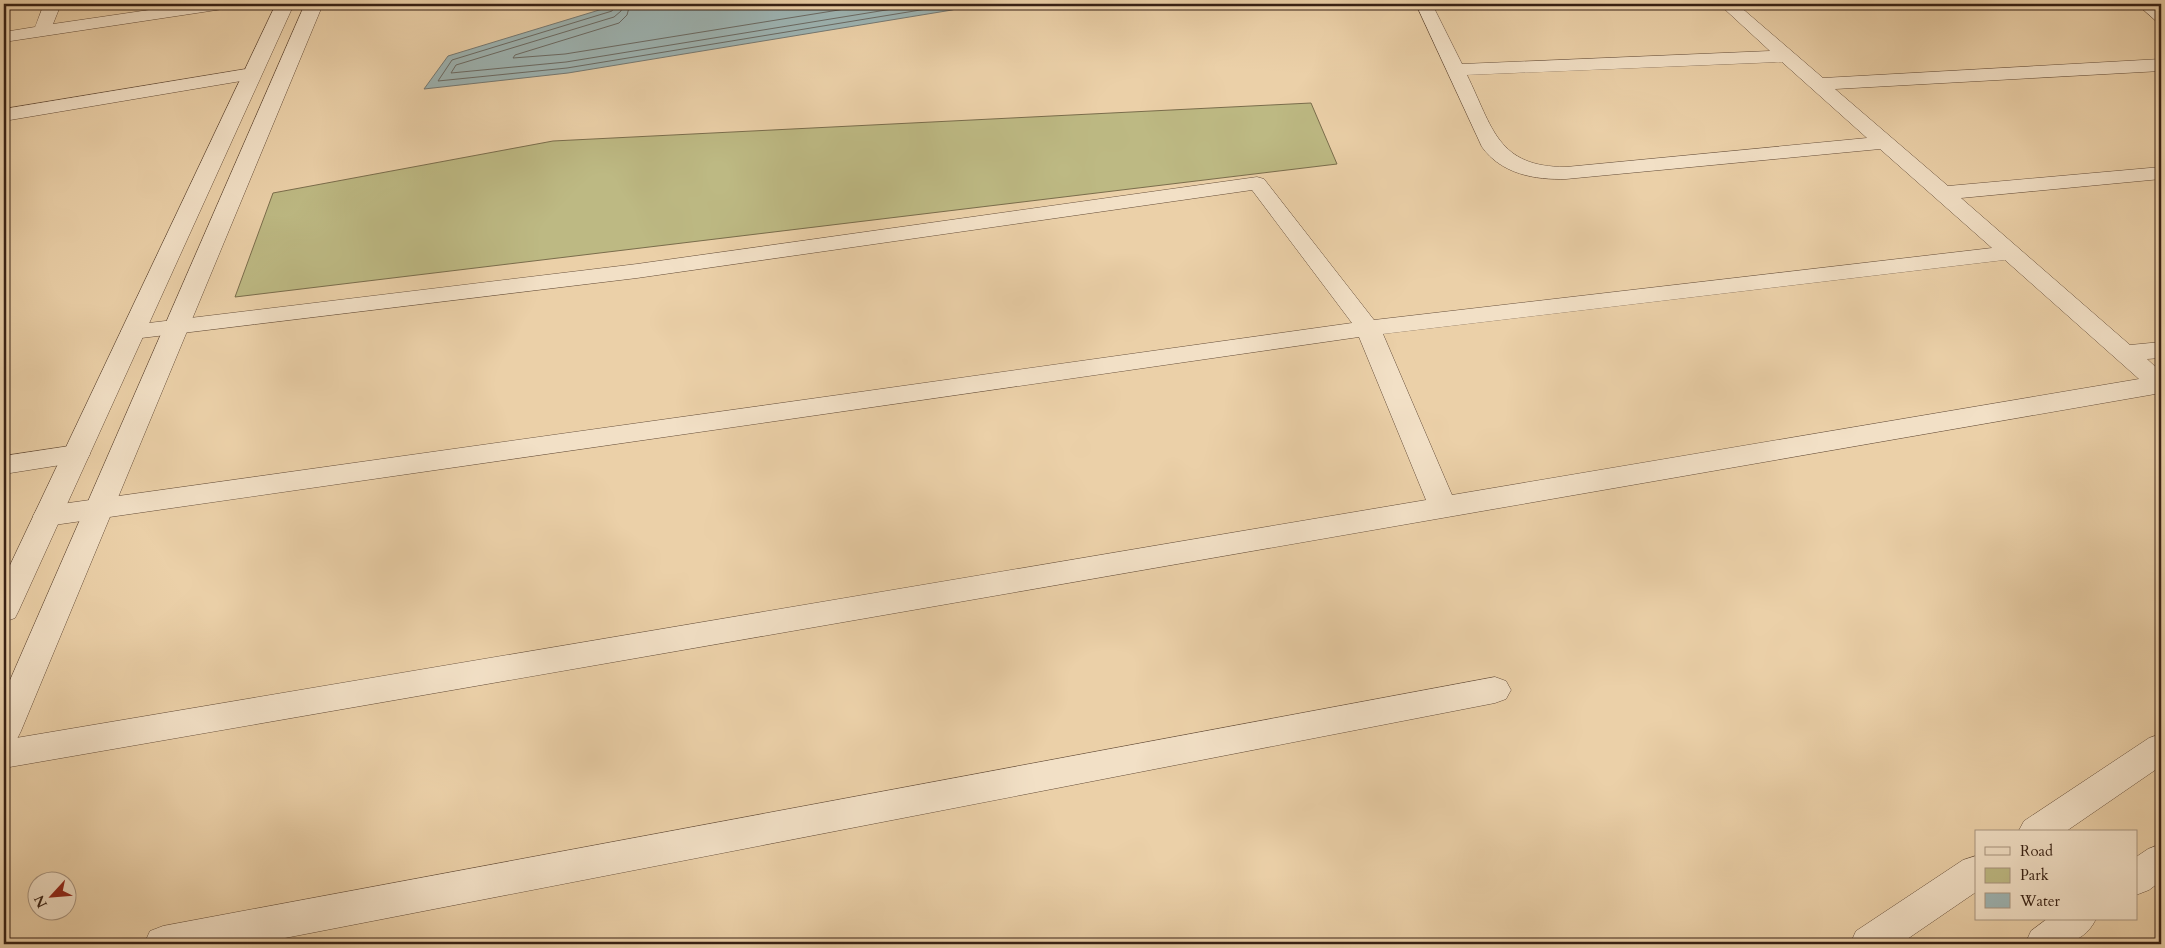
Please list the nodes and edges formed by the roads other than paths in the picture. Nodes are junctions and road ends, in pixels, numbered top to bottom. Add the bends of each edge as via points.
1 (52, 4) edge
2 (222, 4) edge
3 (285, 4) edge
4 (314, 4) edge
5 (1424, 4) edge
6 (1727, 4) edge
7 (2145, 4) edge
8 (2161, 16) edge
9 (42, 31) junction
10 (4, 38) edge
11 (1787, 56) junction
12 (2161, 65) edge
13 (1455, 70) junction
14 (252, 74) junction
15 (1818, 84) junction
16 (4, 115) edge
17 (1886, 142) junction
18 (2161, 173) edge
19 (1944, 193) junction
20 (2012, 253) junction
21 (177, 326) junction
22 (1368, 328) junction
23 (133, 331) junction
24 (2161, 350) edge
25 (2125, 353) junction
26 (2161, 384) edge
27 (76, 454) junction
28 (4, 465) edge
29 (1443, 507) junction
30 (98, 509) junction
31 (47, 516) junction
32 (4, 610) edge
33 (1496, 690) dead end
34 (4, 731) edge
35 (2161, 748) edge
36 (4, 754) edge
37 (2039, 830) edge
38 (2161, 860) edge
39 (1975, 873) edge
40 (2138, 877) edge
41 (2077, 920) edge
42 (163, 944) edge
43 (1869, 944) edge
44 (2044, 944) edge

1 - 9 street
2 - 9 street
3 - 14 street
4 - 21 street
5 - 13 street
6 - 11 street
7 - 8 street
9 - 10 street
11 - 13 street
11 - 15 street
12 - 15 street
13 - 17 street via 1492,147 1503,159 1521,169 1542,173
14 - 16 street
14 - 23 street
15 - 17 street
17 - 19 street
18 - 19 street
19 - 20 street
20 - 22 street
20 - 25 street
21 - 22 street via 637,270 1257,183
21 - 23 street
21 - 30 street
22 - 29 street
22 - 30 street
23 - 27 street
24 - 25 street
25 - 26 street
26 - 29 street
27 - 28 street
27 - 31 street
29 - 36 street
30 - 31 street
30 - 34 street
31 - 32 street
33 - 42 street
35 - 37 street
38 - 40 street
39 - 43 street
41 - 44 street

